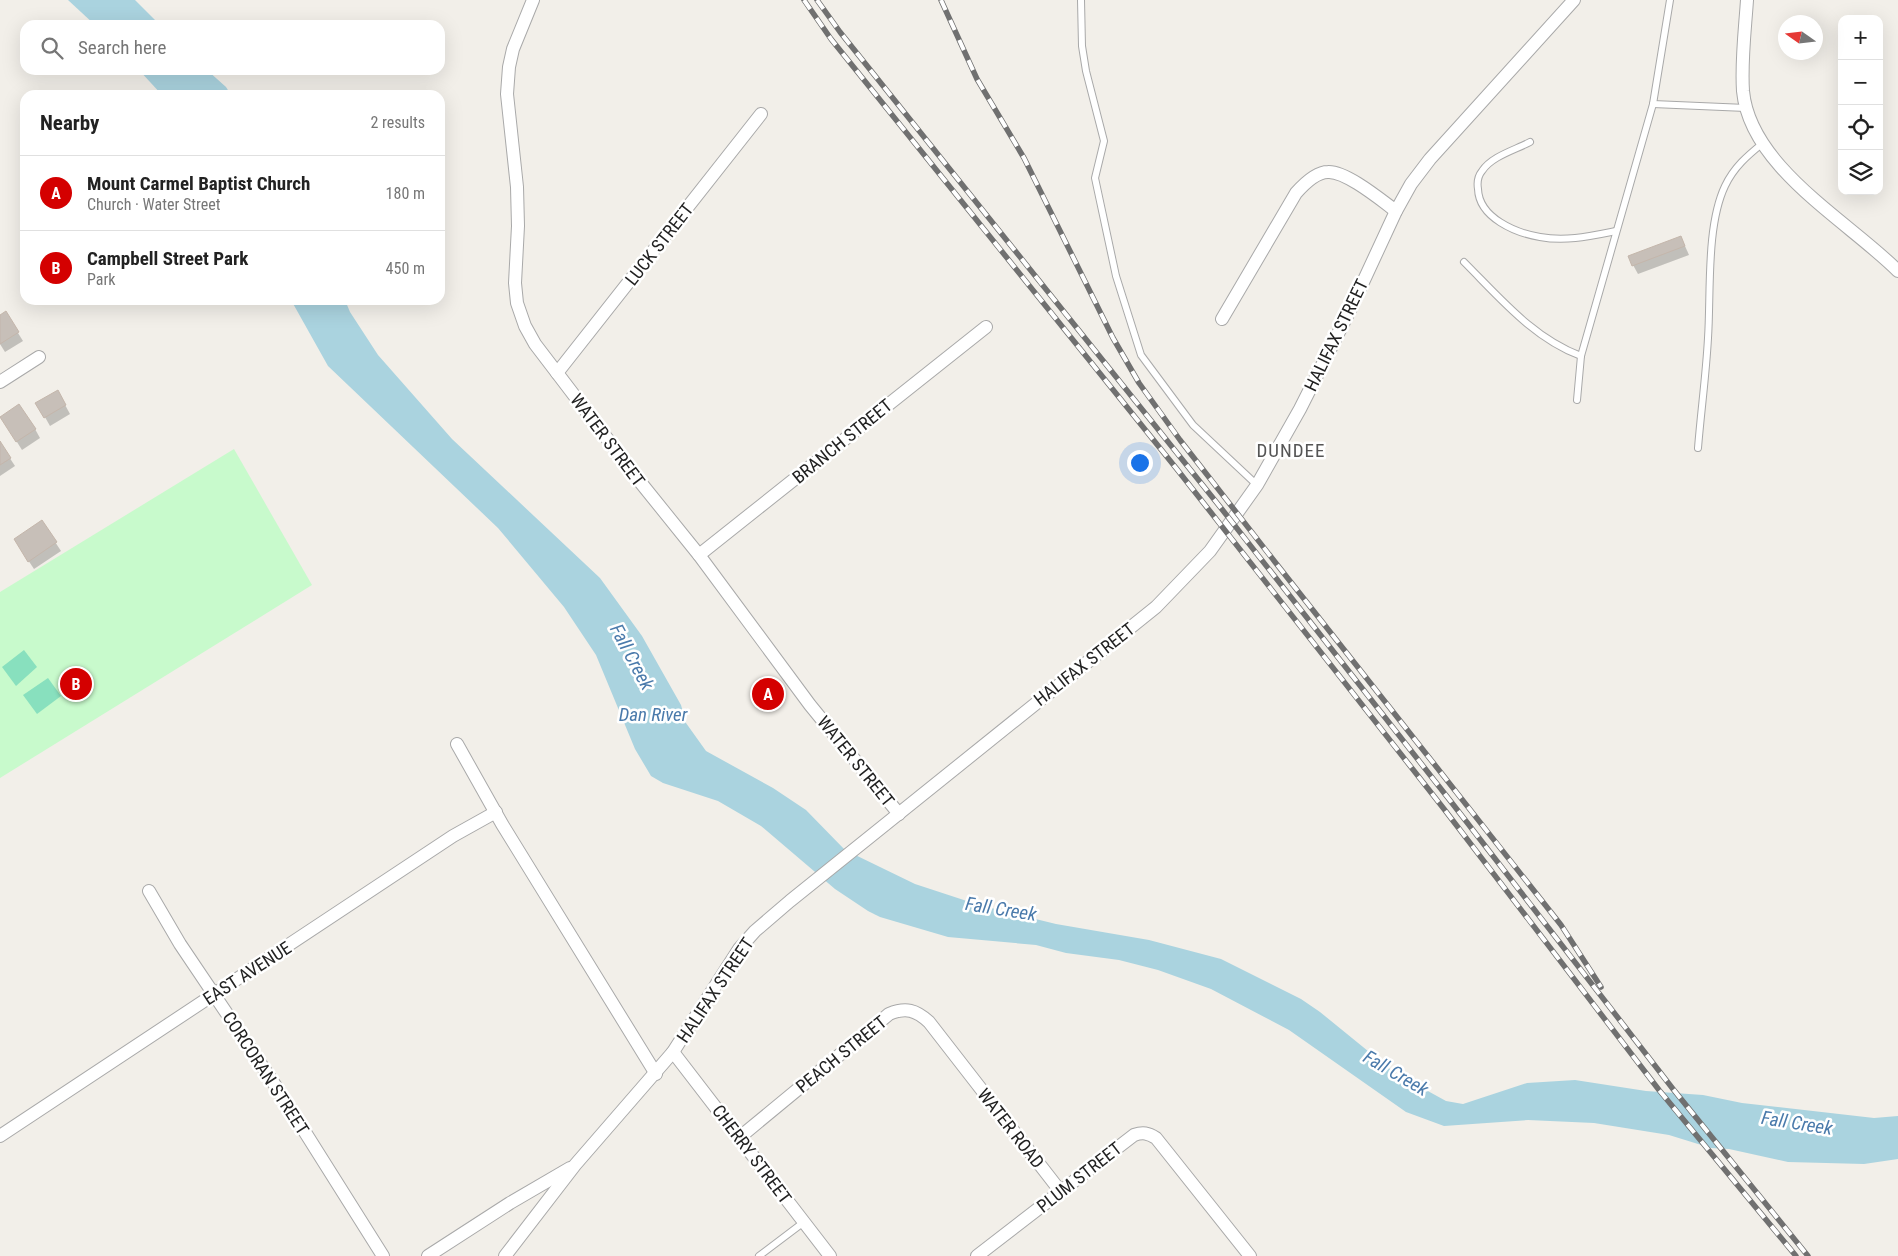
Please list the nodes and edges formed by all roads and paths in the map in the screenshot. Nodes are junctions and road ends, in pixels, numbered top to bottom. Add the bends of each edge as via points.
1 (532, 0) edge
2 (1081, 0) edge
3 (1670, 0) edge
4 (1747, 0) edge
5 (1572, 1) edge
6 (1653, 104) junction
7 (1746, 108) junction
8 (761, 114) dead end
9 (1530, 142) dead end
10 (1763, 143) junction
11 (1396, 210) junction
12 (1616, 231) junction
13 (1464, 262) dead end
14 (1898, 271) edge
15 (1222, 320) dead end
16 (986, 327) dead end
17 (1581, 356) junction
18 (39, 357) dead end
19 (557, 373) junction
20 (0, 382) edge
21 (1577, 400) dead end
22 (1698, 448) dead end
23 (1257, 485) junction
24 (699, 555) junction
25 (457, 744) dead end
26 (496, 812) junction
27 (899, 814) junction
28 (149, 891) dead end
29 (214, 994) junction
30 (674, 1052) junction
31 (962, 1064) joint
32 (656, 1074) junction
33 (0, 1136) edge
34 (740, 1137) junction
35 (576, 1165) junction
36 (1060, 1192) junction
37 (804, 1222) junction
38 (382, 1256) edge
39 (428, 1256) edge
40 (506, 1256) edge
41 (759, 1256) edge
42 (830, 1256) edge
43 (976, 1256) edge
44 (1250, 1256) edge

1 - 19 street, WATER STREET via 508,76 518,226 515,283 524,326
2 - 23 lane via 1084,62 1104,141 1095,178 1116,276 1141,355 1192,425
3 - 6 lane
4 - 7 street via 1743,70
5 - 11 street, HALIFAX STREET via 1430,158
6 - 7 lane
6 - 12 lane
7 - 10 street
8 - 19 street, LUCK STREET
9 - 12 lane via 1491,162 1481,172 1478,192 1481,203 1492,216 1505,226 1541,237 1583,238
10 - 14 street via 1795,182
10 - 22 lane via 1736,167 1719,203 1712,245
11 - 15 street via 1336,172 1319,174 1296,193
11 - 23 street, HALIFAX STREET via 1300,409
12 - 17 lane
13 - 17 lane via 1525,323 1562,349
16 - 24 street, BRANCH STREET
17 - 21 lane
18 - 20 street
19 - 24 street, WATER STREET
23 - 27 street, HALIFAX STREET via 1210,551 1156,607
24 - 27 street, WATER STREET via 810,704
25 - 26 street
26 - 29 street, EAST AVENUE via 454,836
26 - 32 street
27 - 30 street, HALIFAX STREET via 755,931 739,949
28 - 29 street, CORCORAN STREET
29 - 33 street, EAST AVENUE
29 - 38 street, CORCORAN STREET
30 - 32 street, HALIFAX STREET
30 - 34 street, CHERRY STREET
31 - 34 street, PEACH STREET via 929,1022 910,1009 899,1010 889,1014
31 - 36 street, WATER ROAD
32 - 35 street, HALIFAX STREET
34 - 37 street, CHERRY STREET
35 - 39 street
35 - 40 street, HALIFAX STREET
36 - 43 street, PLUM STREET
36 - 44 street, PLUM STREET via 1134,1135 1149,1133
37 - 41 lane
37 - 42 street, CHERRY STREET

